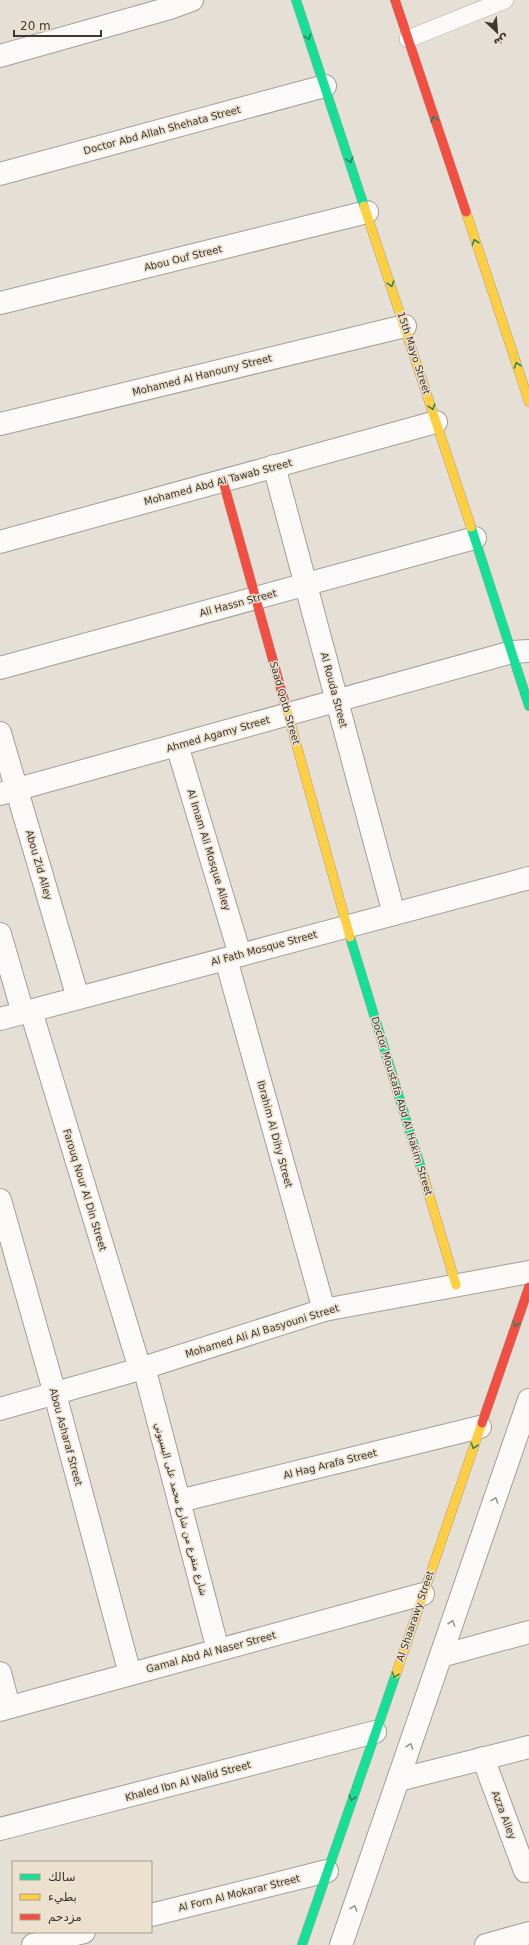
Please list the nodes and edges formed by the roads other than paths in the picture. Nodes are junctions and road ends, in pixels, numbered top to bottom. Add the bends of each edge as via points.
1 (192, 0) edge
2 (296, 0) edge
3 (395, 0) edge
4 (505, 0) edge
5 (408, 39) junction
6 (0, 56) edge
7 (324, 86) junction
8 (0, 174) edge
9 (367, 212) junction
10 (0, 303) edge
11 (405, 326) junction
12 (529, 402) edge
13 (436, 422) junction
14 (0, 424) edge
15 (274, 466) junction
16 (223, 481) junction
17 (475, 538) junction
18 (0, 542) edge
19 (306, 584) junction
20 (255, 598) junction
21 (520, 651) edge
22 (0, 668) edge
23 (337, 700) junction
24 (529, 706) edge
25 (288, 714) junction
26 (0, 733) edge
27 (177, 745) junction
28 (8, 792) edge
29 (529, 878) edge
30 (394, 914) junction
31 (347, 926) junction
32 (0, 934) edge
33 (233, 957) junction
34 (78, 998) junction
35 (27, 1012) junction
36 (0, 1019) edge
37 (0, 1200) edge
38 (529, 1272) edge
39 (456, 1285) junction
40 (529, 1287) edge
41 (324, 1310) junction
42 (142, 1368) junction
43 (54, 1394) junction
44 (529, 1400) edge
45 (0, 1409) edge
46 (480, 1427) junction
47 (179, 1501) junction
48 (423, 1594) junction
49 (529, 1632) edge
50 (218, 1650) junction
51 (441, 1656) junction
52 (0, 1673) edge
53 (130, 1674) junction
54 (5, 1708) edge
55 (375, 1732) junction
56 (529, 1747) edge
57 (483, 1758) junction
58 (398, 1780) junction
59 (0, 1829) edge
60 (327, 1871) junction
61 (525, 1871) dead end
62 (152, 1915) edge
63 (80, 1933) edge
64 (529, 1933) edge
65 (33, 1945) edge
66 (302, 1945) edge
67 (341, 1945) edge
68 (486, 1945) edge

1 - 6 street
2 -> 7 street, 15th Mayo Street
3 - 5 street
4 - 5 lane
12 -> 5 street
7 - 8 street, Doctor Abd Allah Shehata Street
7 -> 9 street, 15th Mayo Street
9 - 10 street, Abou Ouf Street
9 -> 11 street, 15th Mayo Street
11 -> 13 street, 15th Mayo Street
11 - 14 street, Mohamed Al Hanouny Street
13 - 15 street, Mohamed Abd Al Tawab Street
13 - 17 street, 15th Mayo Street
15 - 16 street, Mohamed Abd Al Tawab Street
15 - 19 street, Al Rouda Street
16 - 18 street, Mohamed Abd Al Tawab Street
16 - 20 street, Saad Qotb Street
17 - 19 street, Ali Hassn Street
17 - 21 street, 15th Mayo Street
19 - 20 street, Ali Hassn Street
19 - 23 street, Al Rouda Street
20 - 22 street, Ali Hassn Street
20 - 25 street, Saad Qotb Street
21 - 23 street, Ahmed Agamy Street
21 - 24 street, 15th Mayo Street
23 - 25 street, Ahmed Agamy Street
23 - 30 street, Al Rouda Street
25 - 27 street, Ahmed Agamy Street
25 - 31 street, Saad Qotb Street
26 - 28 street, Abou Zid Alley
27 - 28 street, Ahmed Agamy Street
27 - 33 street, Al Imam Ali Mosque Alley
28 - 34 street, Abou Zid Alley
29 - 30 street, Al Fath Mosque Street
30 - 31 street, Al Fath Mosque Street
31 - 33 street, Al Fath Mosque Street
31 - 39 street, Doctor Moustafa Abd Al Hakim Street
32 - 35 street, Farouq Nour Al Din Street
33 - 34 street, Al Fath Mosque Street
33 - 41 street, Ibrahim Al Dihy Street
34 - 35 street, Al Fath Mosque Street
35 - 36 street, Al Fath Mosque Street
35 - 42 street, Farouq Nour Al Din Street
37 - 43 street, Abou Asharaf Street
38 - 39 street, Mohamed Ali Al Basyouni Street
39 - 41 street, Mohamed Ali Al Basyouni Street
40 -> 46 street, Al Shaarawy Street
41 - 42 street, Mohamed Ali Al Basyouni Street
42 - 43 street, Mohamed Ali Al Basyouni Street
42 - 47 street, شارع متفرع من شارع محمد على البسيوني
43 - 45 street, Mohamed Ali Al Basyouni Street
43 - 53 street, Abou Asharaf Street
51 -> 44 street
46 - 47 street, Al Hag Arafa Street
46 -> 48 street, Al Shaarawy Street
47 - 50 street, شارع متفرع من شارع محمد على البسيوني
48 - 50 street, Gamal Abd Al Naser Street
48 -> 55 street, Al Shaarawy Street
49 - 51 street
50 - 53 street, Gamal Abd Al Naser Street
58 -> 51 street
52 - 54 street
53 - 54 street, Gamal Abd Al Naser Street
55 - 59 street, Khaled Ibn Al Walid Street
55 -> 60 street, Al Shaarawy Street
56 - 57 street
57 - 58 street
57 - 61 street, Azza Alley
67 -> 58 street
60 - 62 street, Al Forn Al Mokarar Street
60 - 66 street, Al Shaarawy Street
63 - 65 street
64 - 68 street

